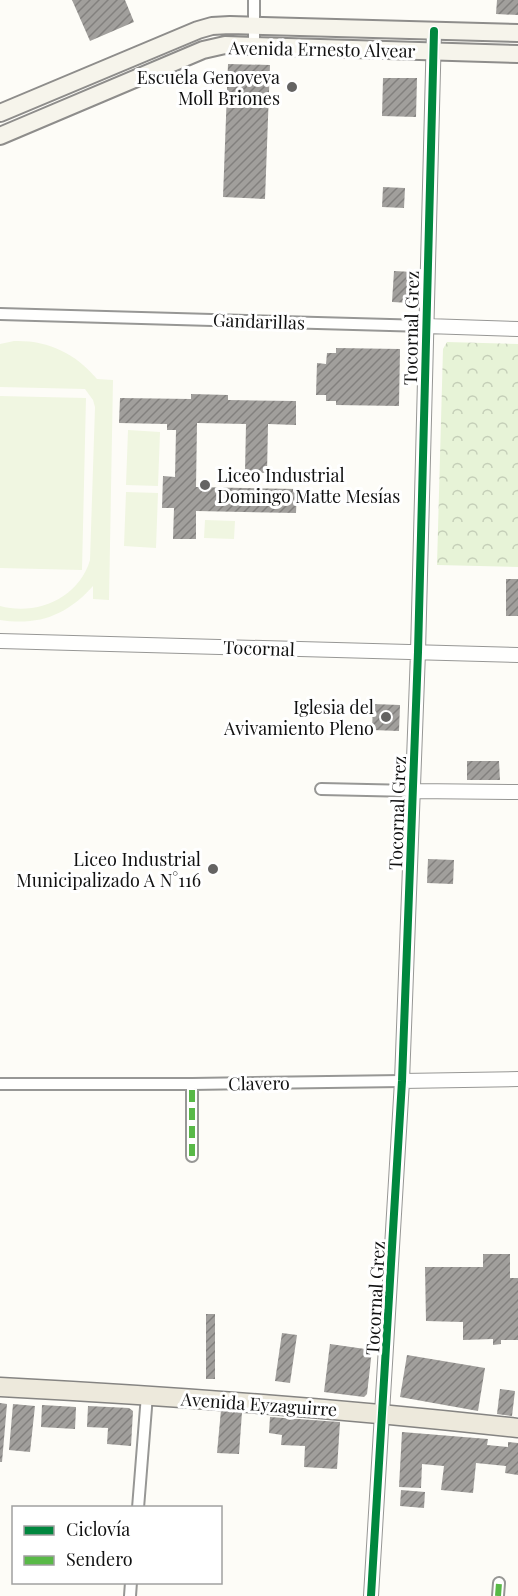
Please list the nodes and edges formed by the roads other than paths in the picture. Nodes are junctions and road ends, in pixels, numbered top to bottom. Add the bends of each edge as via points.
1 (254, 0) edge
2 (254, 26) junction
3 (198, 30) junction
4 (434, 31) junction
5 (516, 35) edge
6 (254, 46) junction
7 (203, 50) junction
8 (433, 51) junction
9 (518, 54) edge
10 (0, 113) edge
11 (0, 136) edge
12 (0, 314) edge
13 (426, 326) junction
14 (518, 329) edge
15 (0, 641) edge
16 (418, 652) junction
17 (518, 655) edge
18 (321, 789) dead end
19 (413, 791) junction
20 (518, 792) edge
21 (518, 1079) edge
22 (402, 1081) junction
23 (0, 1083) edge
24 (192, 1084) junction
25 (192, 1156) dead end
26 (0, 1387) edge
27 (147, 1395) junction
28 (383, 1414) junction
29 (518, 1428) edge
30 (138, 1506) edge
31 (499, 1583) dead end
32 (371, 1596) edge
33 (498, 1596) edge

1 - 2 street
2 - 3 main road, Avenida Ernesto Alvear via 220,25
2 - 4 main road, Avenida Ernesto Alvear
2 - 6 street
3 - 7 main road
3 - 10 main road, Avenida Ernesto Alvear
4 - 5 main road, Avenida Ernesto Alvear
4 - 8 street, Tocornal Grez
6 - 7 main road, Avenida Ernesto Alvear via 225,45
6 - 8 main road, Avenida Ernesto Alvear
7 - 11 main road, Avenida Ernesto Alvear
8 - 9 main road, Avenida Ernesto Alvear
8 - 13 street, Tocornal Grez
12 - 13 street, Gandarillas
13 - 14 street, Gandarillas
13 - 16 street, Tocornal Grez
15 - 16 street, Tocornal
16 - 17 street, Tocornal
16 - 19 street, Tocornal Grez
18 - 19 street
19 - 20 street
19 - 22 street, Tocornal Grez
21 - 22 street, Clavero
22 - 24 street, Clavero
22 - 28 street, Tocornal Grez
23 - 24 street, Clavero
24 - 25 street
26 - 27 main road, Avenida Eyzaguirre
27 - 28 main road, Avenida Eyzaguirre
27 - 30 street
28 - 29 main road, Avenida Eyzaguirre
28 - 32 street, Tocornal Grez
31 - 33 street

